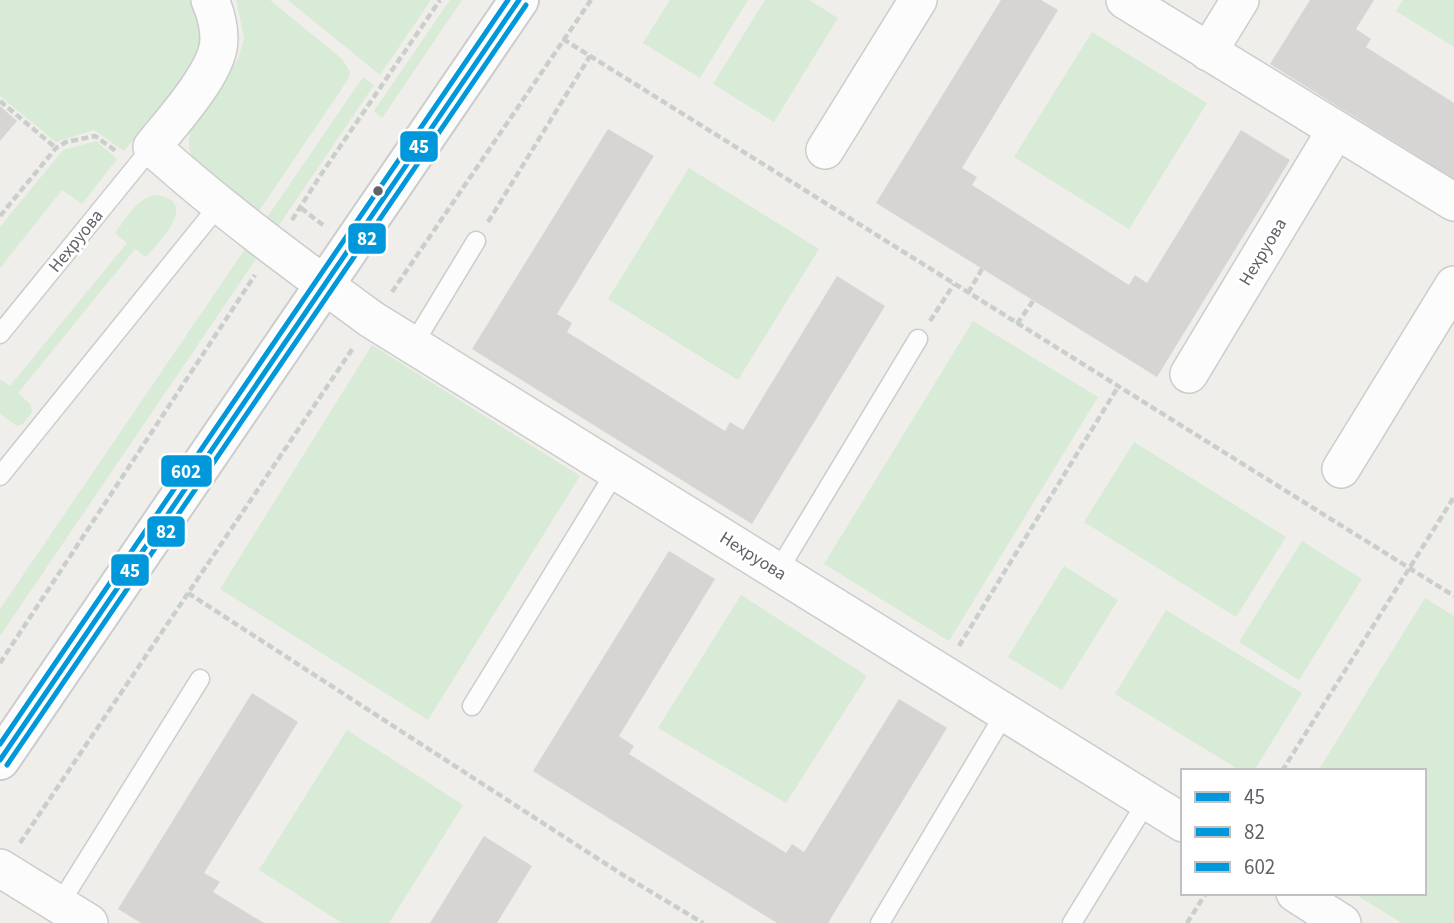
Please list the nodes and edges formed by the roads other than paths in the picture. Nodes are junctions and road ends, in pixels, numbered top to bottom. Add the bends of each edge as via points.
1 (210, 0) edge
2 (519, 0) edge
3 (918, 0) edge
4 (1125, 0) edge
5 (1240, 0) edge
6 (1208, 52) junction
7 (1336, 130) junction
8 (825, 150) dead end
9 (144, 158) junction
10 (1454, 202) edge
11 (219, 205) junction
12 (476, 241) road end
13 (325, 285) junction
14 (1454, 285) edge
15 (0, 334) edge
16 (918, 339) road end
17 (413, 345) junction
18 (1189, 374) dead end
19 (1341, 469) dead end
20 (616, 471) junction
21 (0, 477) edge
22 (778, 572) junction
23 (200, 679) dead end
24 (472, 706) dead end
25 (1005, 713) junction
26 (0, 760) edge
27 (1147, 801) junction
28 (1181, 822) edge
29 (1, 868) edge
30 (1298, 895) edge
31 (74, 914) edge
32 (880, 923) edge
33 (1072, 923) edge
34 (1342, 923) edge

1 - 9 street, Нехруова via 218,47 209,70
2 - 13 street
3 - 8 street
4 - 6 street
5 - 6 street
6 - 7 street
7 - 10 street
7 - 18 street, Нехруова
9 - 11 street, Нехруова
9 - 15 lane, Нехруова
11 - 13 street, Нехруова
11 - 21 lane
12 - 17 lane
13 - 17 street, Нехруова
13 - 26 street
14 - 19 street
16 - 22 lane
17 - 20 street, Нехруова
20 - 22 street, Нехруова
20 - 24 lane
22 - 25 street, Нехруова
23 - 31 lane
25 - 27 street, Нехруова
25 - 32 lane
27 - 28 street, Нехруова
27 - 33 lane
29 - 31 street
30 - 34 street

